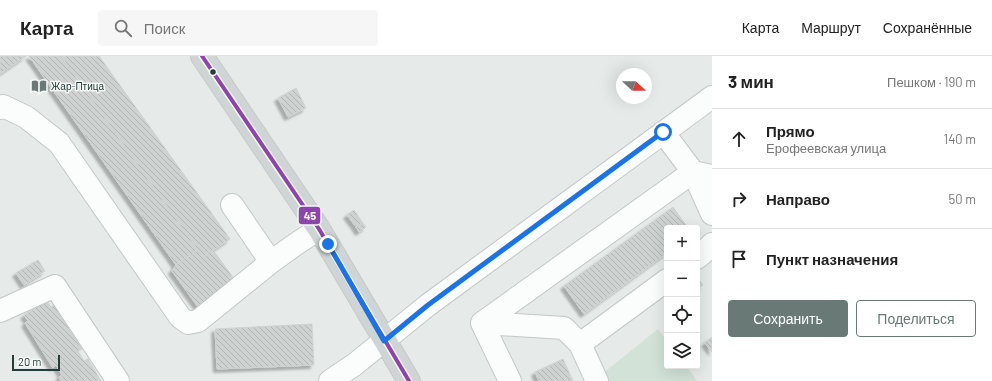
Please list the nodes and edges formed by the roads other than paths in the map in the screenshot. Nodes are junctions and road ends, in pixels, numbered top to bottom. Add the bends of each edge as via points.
1 (202, 56) edge
2 (712, 97) edge
3 (0, 108) edge
4 (663, 132) junction
5 (703, 174) edge
6 (232, 205) dead end
7 (712, 214) edge
8 (320, 229) junction
9 (271, 262) junction
10 (664, 282) edge
11 (0, 311) edge
12 (482, 323) junction
13 (384, 341) junction
14 (580, 344) junction
15 (118, 381) edge
16 (330, 381) edge
17 (408, 381) edge
18 (510, 381) edge
19 (597, 381) edge

1 - 8 main road
2 - 4 street
3 - 9 street via 3,106 26,117 59,143 180,317 188,323 198,321
4 - 5 street
4 - 13 street via 428,305
5 - 7 street
5 - 12 street
6 - 9 street
8 - 9 street
8 - 13 main road
10 - 14 street
11 - 15 street via 55,286
12 - 14 street via 564,328
12 - 18 street
13 - 16 street
13 - 17 main road
14 - 19 street

